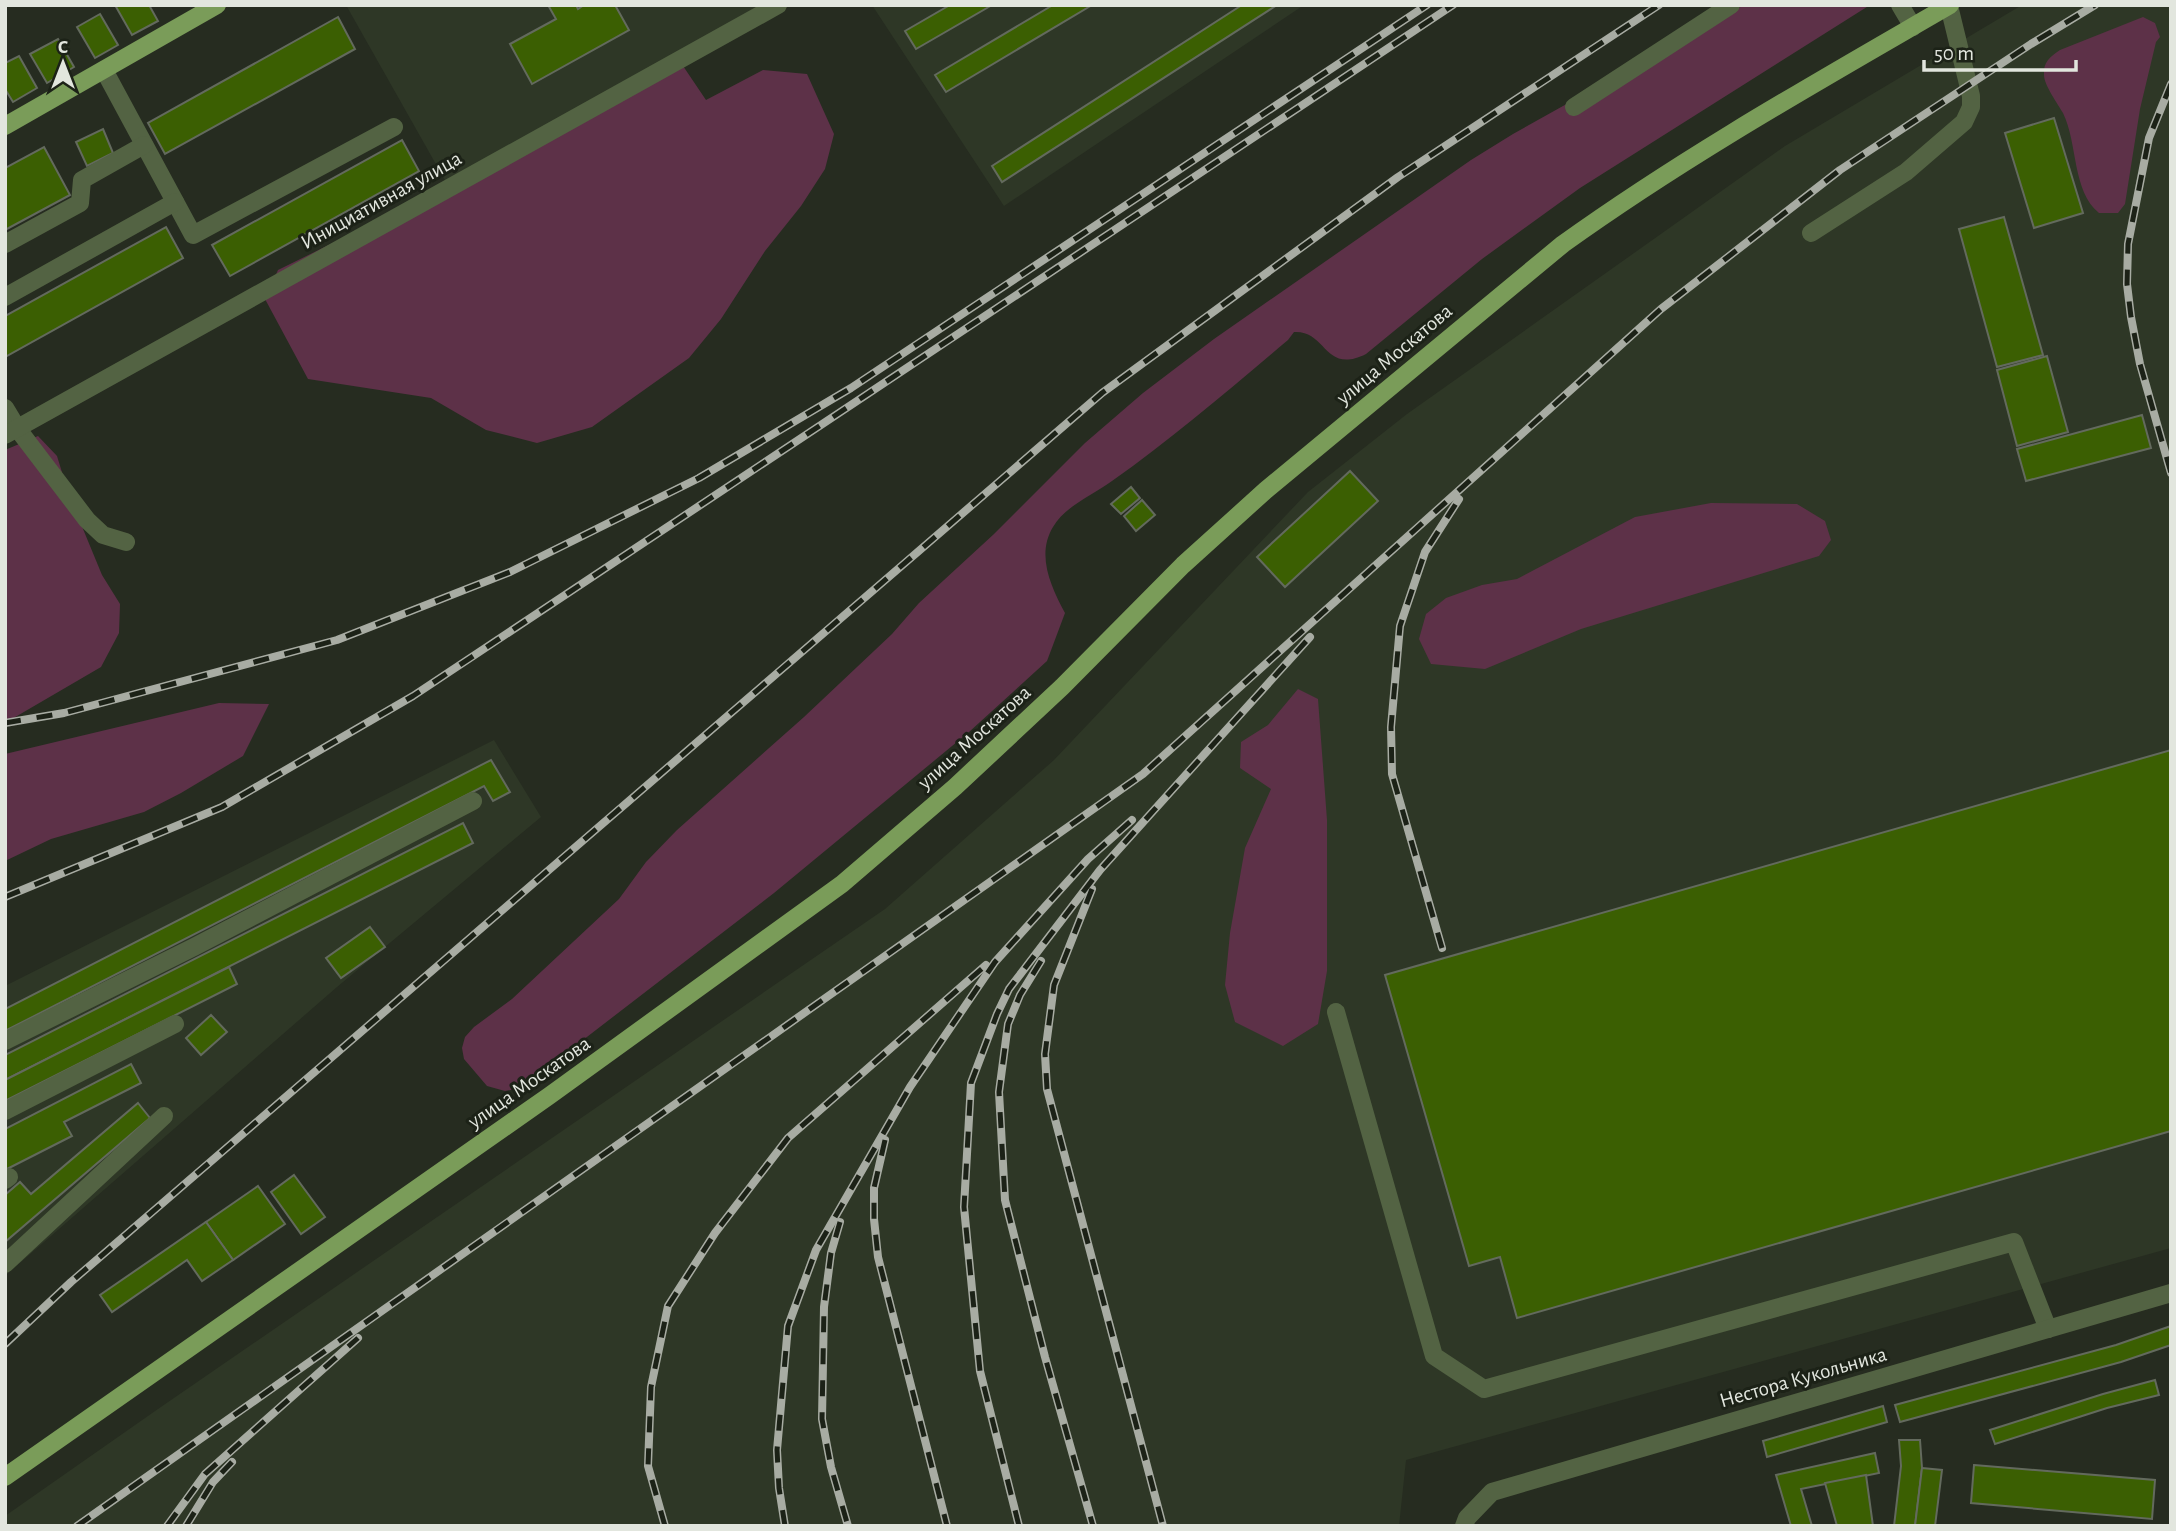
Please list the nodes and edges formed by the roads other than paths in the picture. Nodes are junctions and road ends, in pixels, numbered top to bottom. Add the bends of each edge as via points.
1 (217, 5) edge
2 (778, 5) edge
3 (1731, 5) edge
4 (1900, 5) edge
5 (1950, 6) edge
6 (1913, 26) junction
7 (104, 70) junction
8 (1574, 107) dead end
9 (5, 126) edge
10 (394, 127) dead end
11 (144, 145) junction
12 (175, 202) junction
13 (1811, 233) dead end
14 (5, 244) edge
15 (5, 297) edge
16 (5, 408) edge
17 (11, 432) edge
18 (126, 542) dead end
19 (473, 802) dead end
20 (1336, 1012) dead end
21 (175, 1024) dead end
22 (5, 1041) edge
23 (5, 1111) edge
24 (164, 1116) dead end
25 (5, 1264) edge
26 (2171, 1293) edge
27 (2048, 1329) junction
28 (5, 1477) edge
29 (1464, 1526) edge

1 - 7 main road
2 - 17 street, Инициативная улица
3 - 8 street
4 - 6 street
5 - 6 main road, улица Москатова
5 - 13 street via 1971,96 1969,114 1906,172
6 - 28 main road, улица Москатова via 1775,106 1563,244 1257,498 955,787 842,884
7 - 9 main road
7 - 11 street
10 - 12 street via 192,235
11 - 12 street
11 - 14 street via 82,180 80,203
12 - 15 street
16 - 17 street
17 - 18 street via 103,535
19 - 22 street
20 - 27 street via 1434,1356 1484,1389 2014,1242
21 - 23 street
24 - 25 street
26 - 27 street, Нестора Кукольника
27 - 29 street, Нестора Кукольника via 1492,1492

